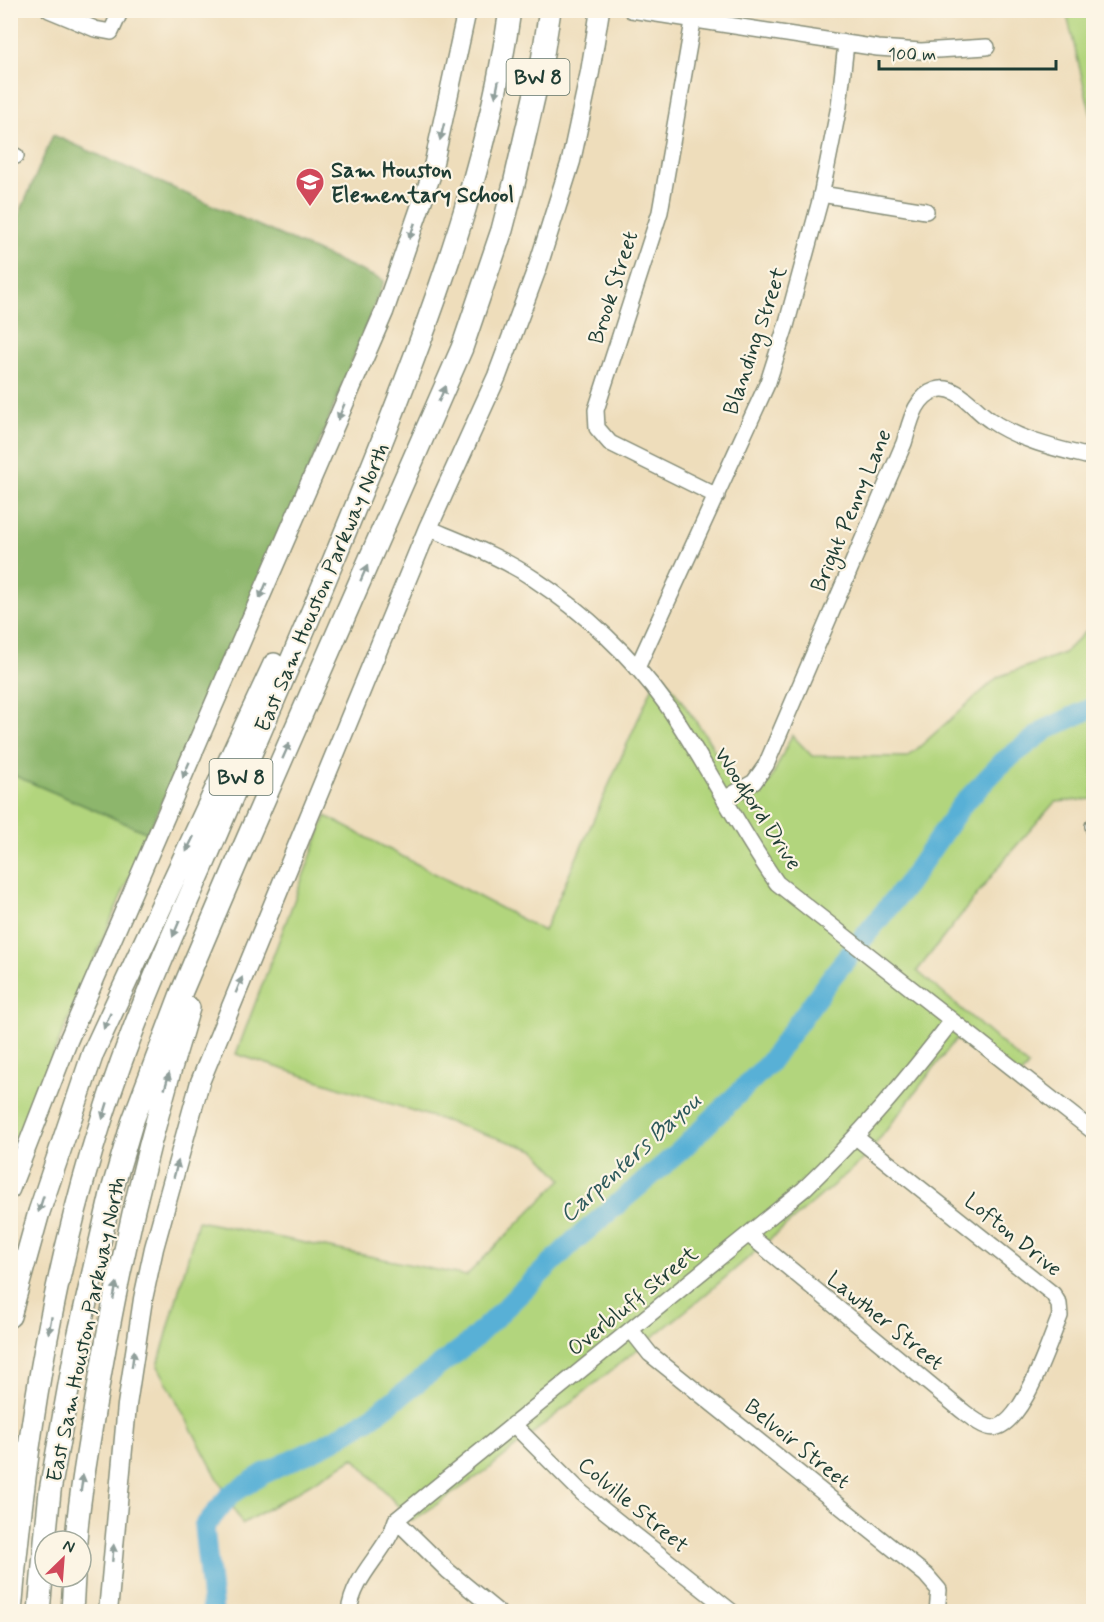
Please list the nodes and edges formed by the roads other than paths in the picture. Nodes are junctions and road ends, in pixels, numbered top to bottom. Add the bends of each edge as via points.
1 (49, 10) edge
2 (121, 10) edge
3 (467, 10) edge
4 (510, 10) edge
5 (550, 10) edge
6 (561, 10) edge
7 (600, 10) edge
8 (631, 10) edge
9 (694, 16) edge
10 (846, 44) junction
11 (987, 47) dead end
12 (525, 144) junction
13 (821, 194) junction
14 (926, 211) dead end
15 (431, 313) junction
16 (1094, 458) edge
17 (717, 496) junction
18 (428, 528) junction
19 (637, 668) junction
20 (724, 799) junction
21 (237, 862) junction
22 (951, 1022) junction
23 (1094, 1132) edge
24 (856, 1138) junction
25 (10, 1190) edge
26 (748, 1235) junction
27 (10, 1316) edge
28 (631, 1330) junction
29 (513, 1424) junction
30 (1001, 1426) joint
31 (396, 1520) junction
32 (47, 1529) edge
33 (77, 1529) edge
34 (41, 1589) edge
35 (73, 1589) edge
36 (11, 1611) edge
37 (39, 1611) edge
38 (72, 1611) edge
39 (108, 1611) edge
40 (349, 1611) edge
41 (498, 1611) edge
42 (732, 1611) edge
43 (937, 1611) edge

1 - 2 street via 111,32
3 -> 25 main road, BW 8 via 431,176 384,312 68,1041
4 -> 15 highway, East Sam Houston Parkway North / BW 8 via 480,160
5 - 12 highway, East Sam Houston Parkway North / BW 8
6 - 12 highway
7 - 18 main road, BW 8 via 571,161 538,266 497,376
8 - 9 street
9 - 10 street
9 - 17 street, Brook Street via 660,212 596,410 597,428 610,443
10 - 11 street via 906,51
10 - 13 street, Blanding Street via 839,106
21 -> 12 highway, East Sam Houston Parkway North / BW 8 via 462,348 502,230
13 - 14 street
13 - 17 street, Blanding Street via 768,382
15 -> 27 highway via 254,708 93,1053 39,1212
15 -> 36 highway, East Sam Houston Parkway North / BW 8 via 358,503 113,1082 81,1190 49,1328 18,1527
16 - 20 street, Bright Penny Lane via 1010,432 955,392 938,389 924,396 914,411 904,443 766,765 754,782
17 - 19 street, Blanding Street
18 - 19 street, Woodford Drive via 534,579 569,605
39 -> 18 main road, BW 8 via 127,1405 143,1299 200,1082
19 - 20 street, Woodford Drive via 666,704
20 - 22 street, Woodford Drive via 777,883
21 - 32 highway, East Sam Houston Parkway North / BW 8 via 157,1054 111,1194 62,1422
33 -> 21 highway via 106,1331 128,1230 177,1046
22 - 23 street, Woodford Drive
22 - 24 street, Overbluff Street
24 - 26 street, Overbluff Street via 804,1189
24 - 30 street, Lofton Drive via 1053,1294 1059,1304 1060,1316 1021,1409
26 - 28 street, Overbluff Street
26 - 30 street, Lawther Street via 960,1409 988,1427
28 - 29 street, Overbluff Street
28 - 43 street, Belvoir Street via 650,1354 926,1575 939,1590
29 - 31 street, Overbluff Street
29 - 42 street, Colville Street via 582,1493
31 - 40 street, Overbluff Street via 392,1535 363,1575
31 - 41 street via 448,1571
34 - 37 highway, East Sam Houston Parkway North / BW 8
35 - 38 highway

